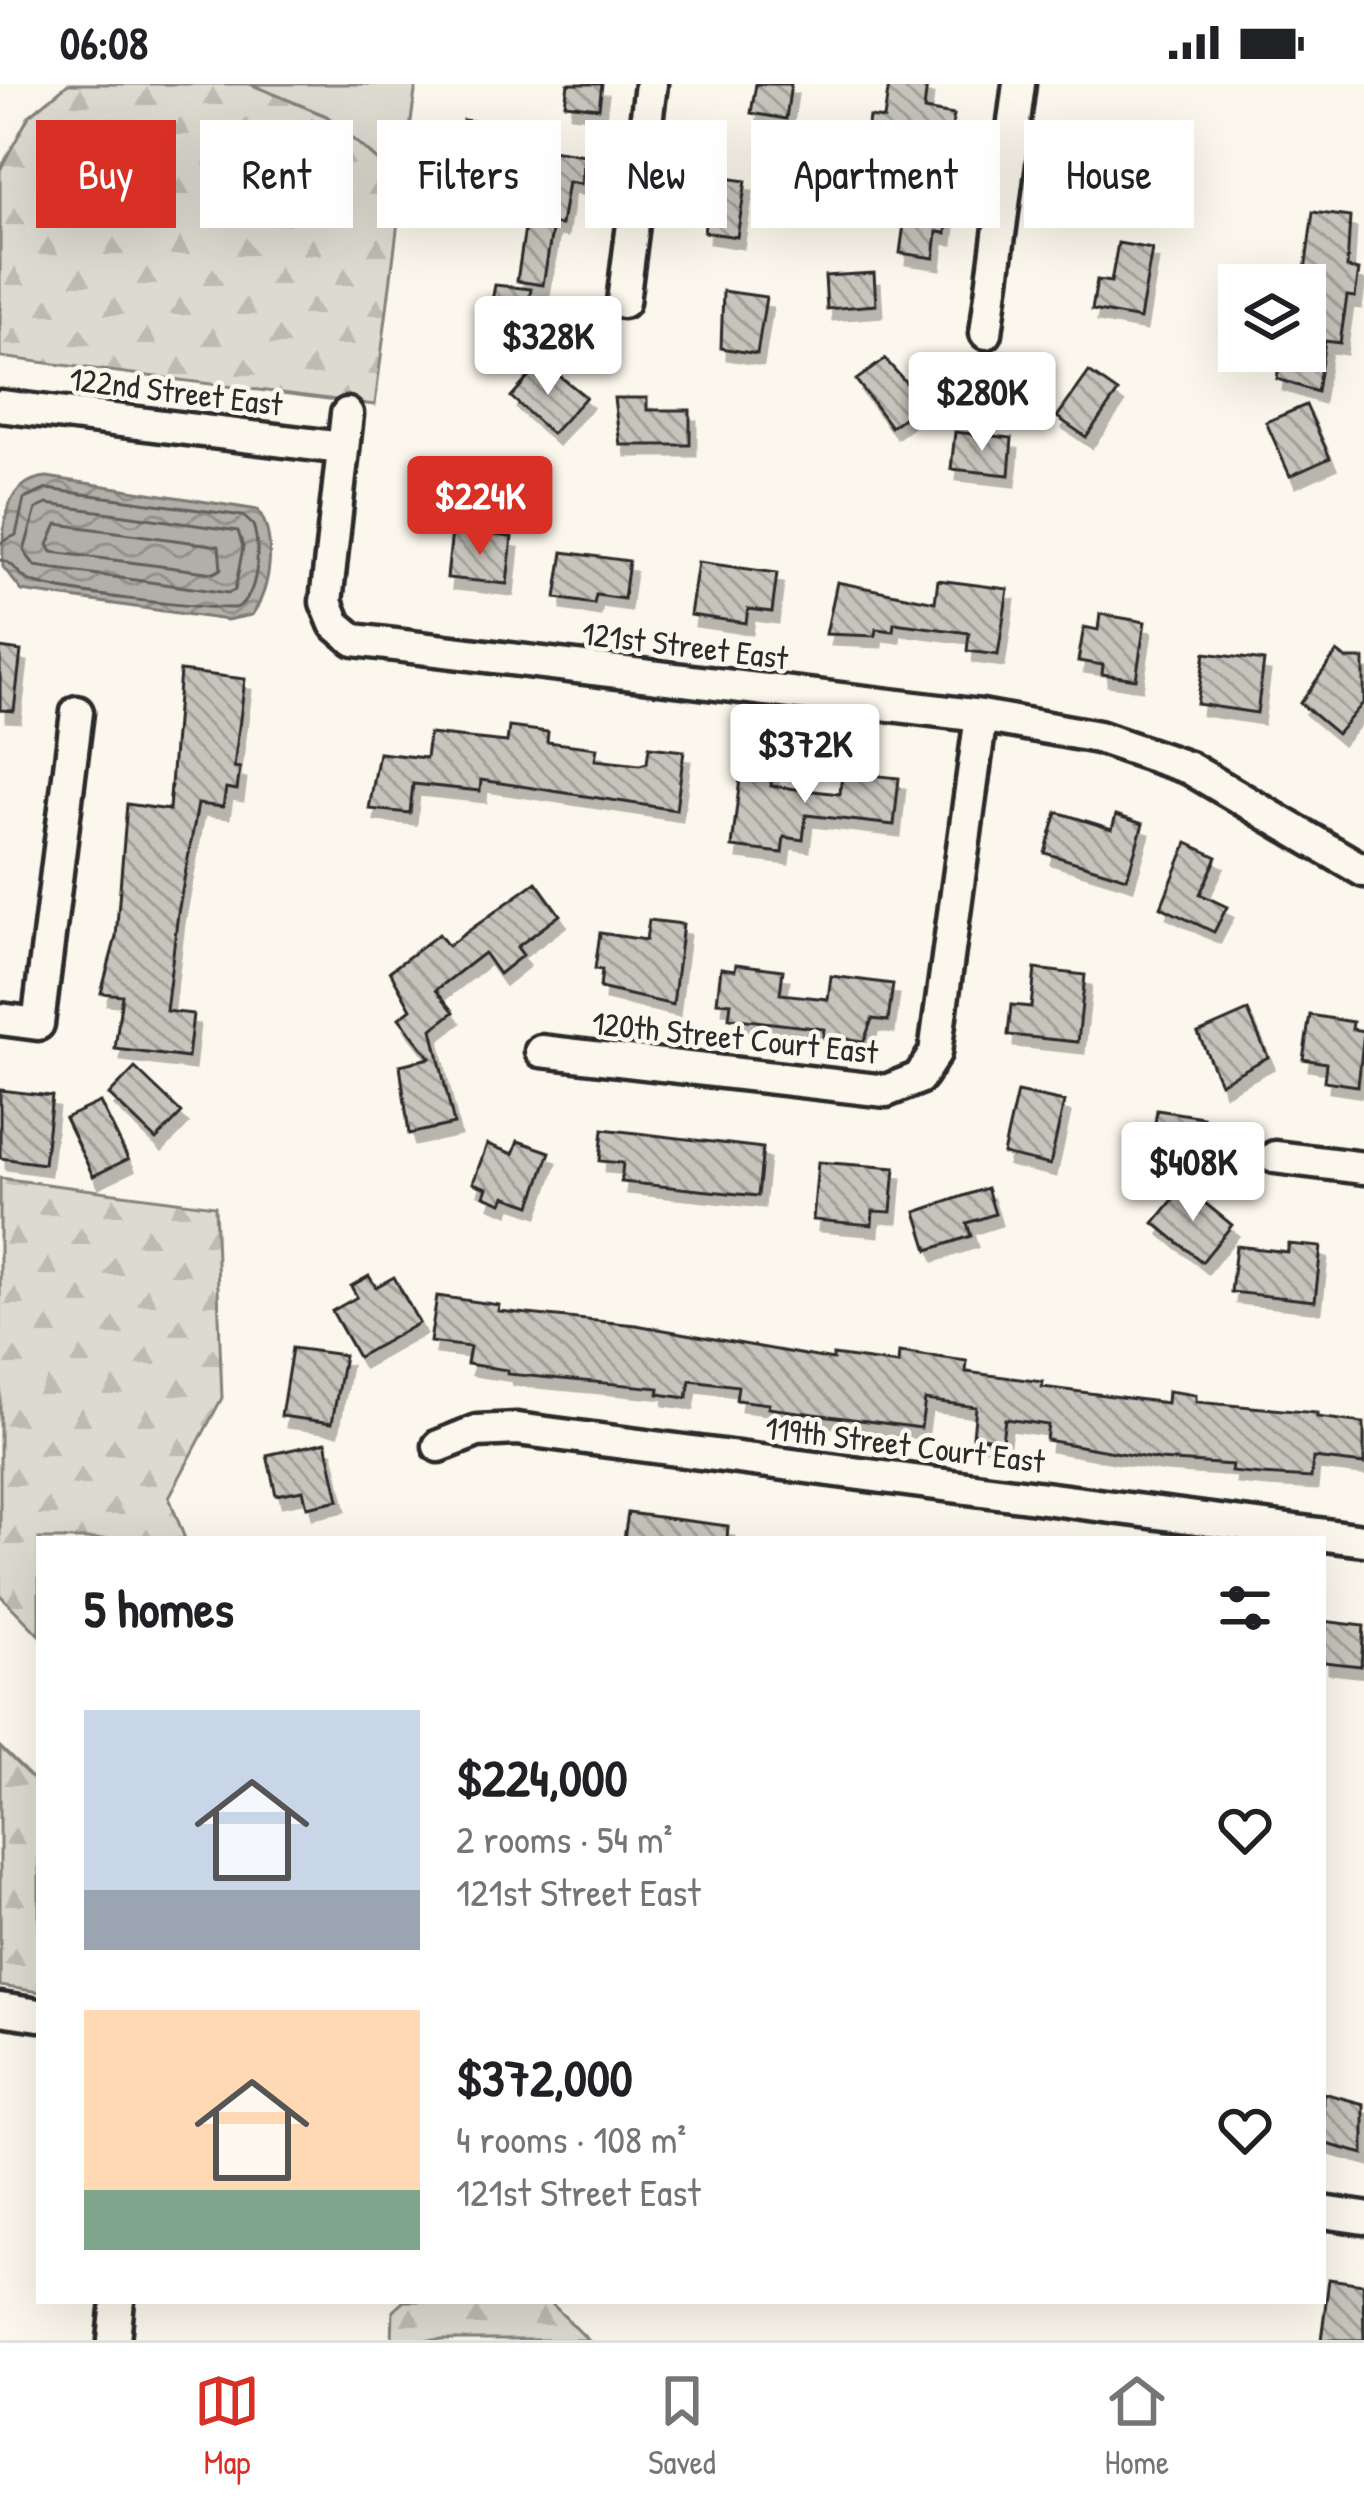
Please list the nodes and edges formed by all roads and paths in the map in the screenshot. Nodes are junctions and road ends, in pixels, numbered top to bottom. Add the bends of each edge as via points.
1 (651, 84) edge
2 (1019, 84) edge
3 (623, 302) dead end
4 (986, 333) dead end
5 (0, 406) edge
6 (347, 414) dead end
7 (342, 448) junction
8 (77, 712) dead end
9 (981, 716) junction
10 (1362, 866) edge
11 (0, 1019) edge
12 (541, 1051) dead end
13 (1275, 1157) dead end
14 (1364, 1168) edge
15 (439, 1446) dead end
16 (1364, 1540) edge
17 (0, 2009) edge
18 (36, 2015) edge
19 (1326, 2212) edge
20 (1364, 2218) edge
21 (118, 2304) edge
22 (114, 2340) edge

1 - 3 street
2 - 4 street
5 - 7 street, 122nd Street East
6 - 7 street
7 - 9 street, 121st Street East via 326,591 335,624 366,644
8 - 11 street via 38,1024
9 - 10 street, 121st Street East via 1133,745
9 - 12 street, 120th Street Court East via 935,1054 919,1078 886,1091
13 - 14 street
15 - 16 street, 119th Street Court East via 478,1431 517,1430
17 - 18 street
19 - 20 street
21 - 22 street

